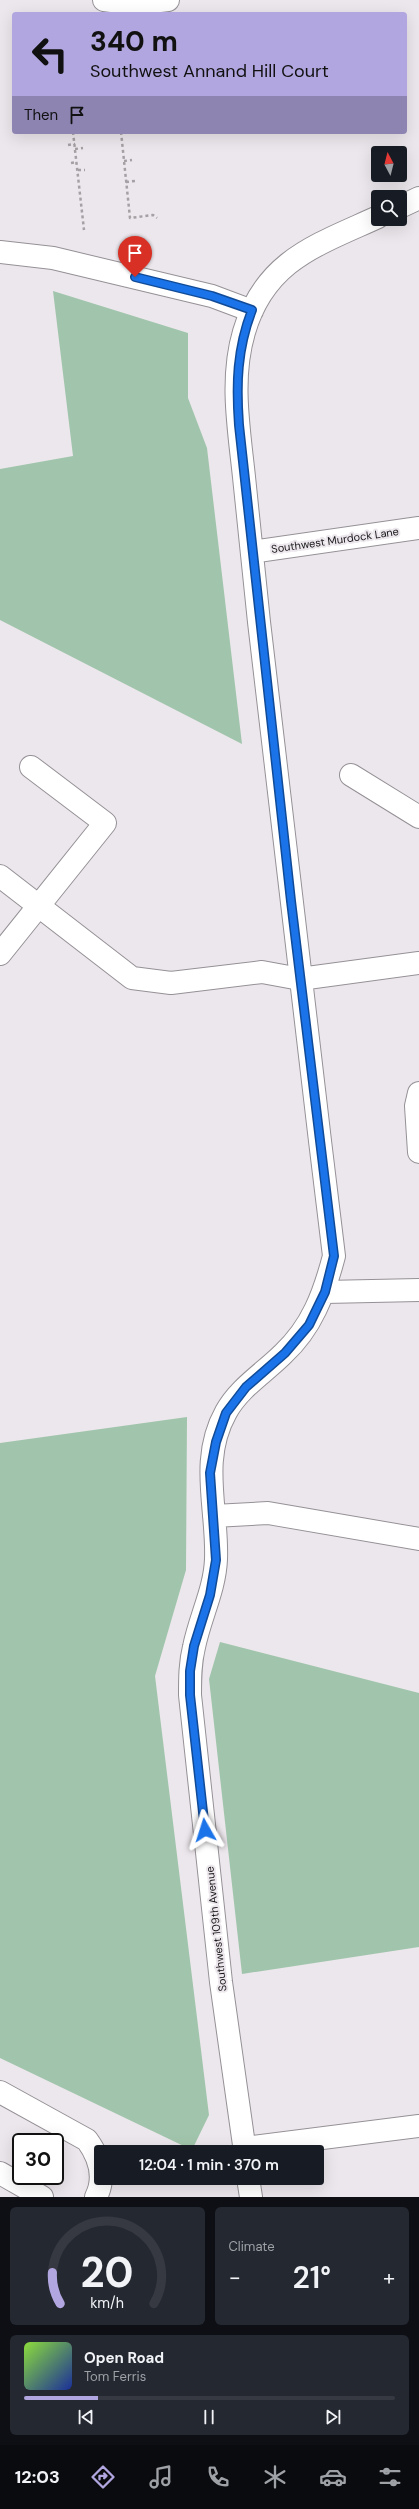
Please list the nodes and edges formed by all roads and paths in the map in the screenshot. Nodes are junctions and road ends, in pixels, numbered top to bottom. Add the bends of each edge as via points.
1 (104, 0) edge
2 (168, 0) edge
3 (73, 134) edge
4 (121, 134) edge
5 (75, 144) junction
6 (68, 145) dead end
7 (83, 148) dead end
8 (75, 149) junction
9 (132, 160) dead end
10 (124, 161) junction
11 (77, 162) junction
12 (70, 163) dead end
13 (78, 170) junction
14 (85, 170) dead end
15 (135, 180) dead end
16 (126, 182) junction
17 (419, 198) edge
18 (407, 204) edge
19 (157, 218) dead end
20 (371, 220) edge
21 (84, 230) dead end
22 (0, 252) edge
23 (252, 310) junction
24 (419, 528) edge
25 (252, 552) junction
26 (31, 767) dead end
27 (351, 775) dead end
28 (419, 817) edge
29 (0, 876) edge
30 (39, 908) junction
31 (0, 954) edge
32 (419, 963) edge
33 (300, 978) junction
34 (419, 1093) edge
35 (419, 1152) edge
36 (419, 1290) edge
37 (325, 1292) junction
38 (214, 1516) junction
39 (419, 1539) edge
40 (0, 2092) edge
41 (419, 2126) edge
42 (244, 2145) edge
43 (281, 2145) edge
44 (0, 2173) edge
45 (249, 2185) edge
46 (42, 2197) edge
47 (96, 2197) edge
48 (251, 2197) edge

1 - 2 street via 135,4
3 - 5 path
4 - 10 path
5 - 6 path
5 - 8 path
7 - 8 path
8 - 11 path
9 - 10 path
10 - 16 path
11 - 12 path
11 - 13 path
13 - 14 path
13 - 21 path
15 - 16 path
16 - 19 path via 130,218 153,215
17 - 18 street
20 - 23 street, Southwest 109th Avenue via 321,243 287,263 267,285
22 - 23 street via 53,258 212,296
23 - 25 street, Southwest 109th Avenue via 244,331 236,385
24 - 25 street, Southwest Murdock Lane
25 - 33 street, Southwest 109th Avenue
26 - 30 street via 105,823
27 - 28 street
29 - 30 street
30 - 31 street
30 - 33 street via 132,978 171,983 262,972
32 - 33 street
33 - 37 street, Southwest 109th Avenue via 334,1256
34 - 35 street via 416,1106
36 - 37 street
37 - 38 street, Southwest 109th Avenue via 309,1325 285,1353 246,1387 226,1413 216,1442 210,1473
38 - 39 street via 268,1513
38 - 42 street, Southwest 109th Avenue via 216,1560 210,1595 194,1646 190,1695 221,1982
40 - 47 street via 87,2140 95,2150 101,2168 101,2186
41 - 43 street
44 - 46 street
45 - 48 street

